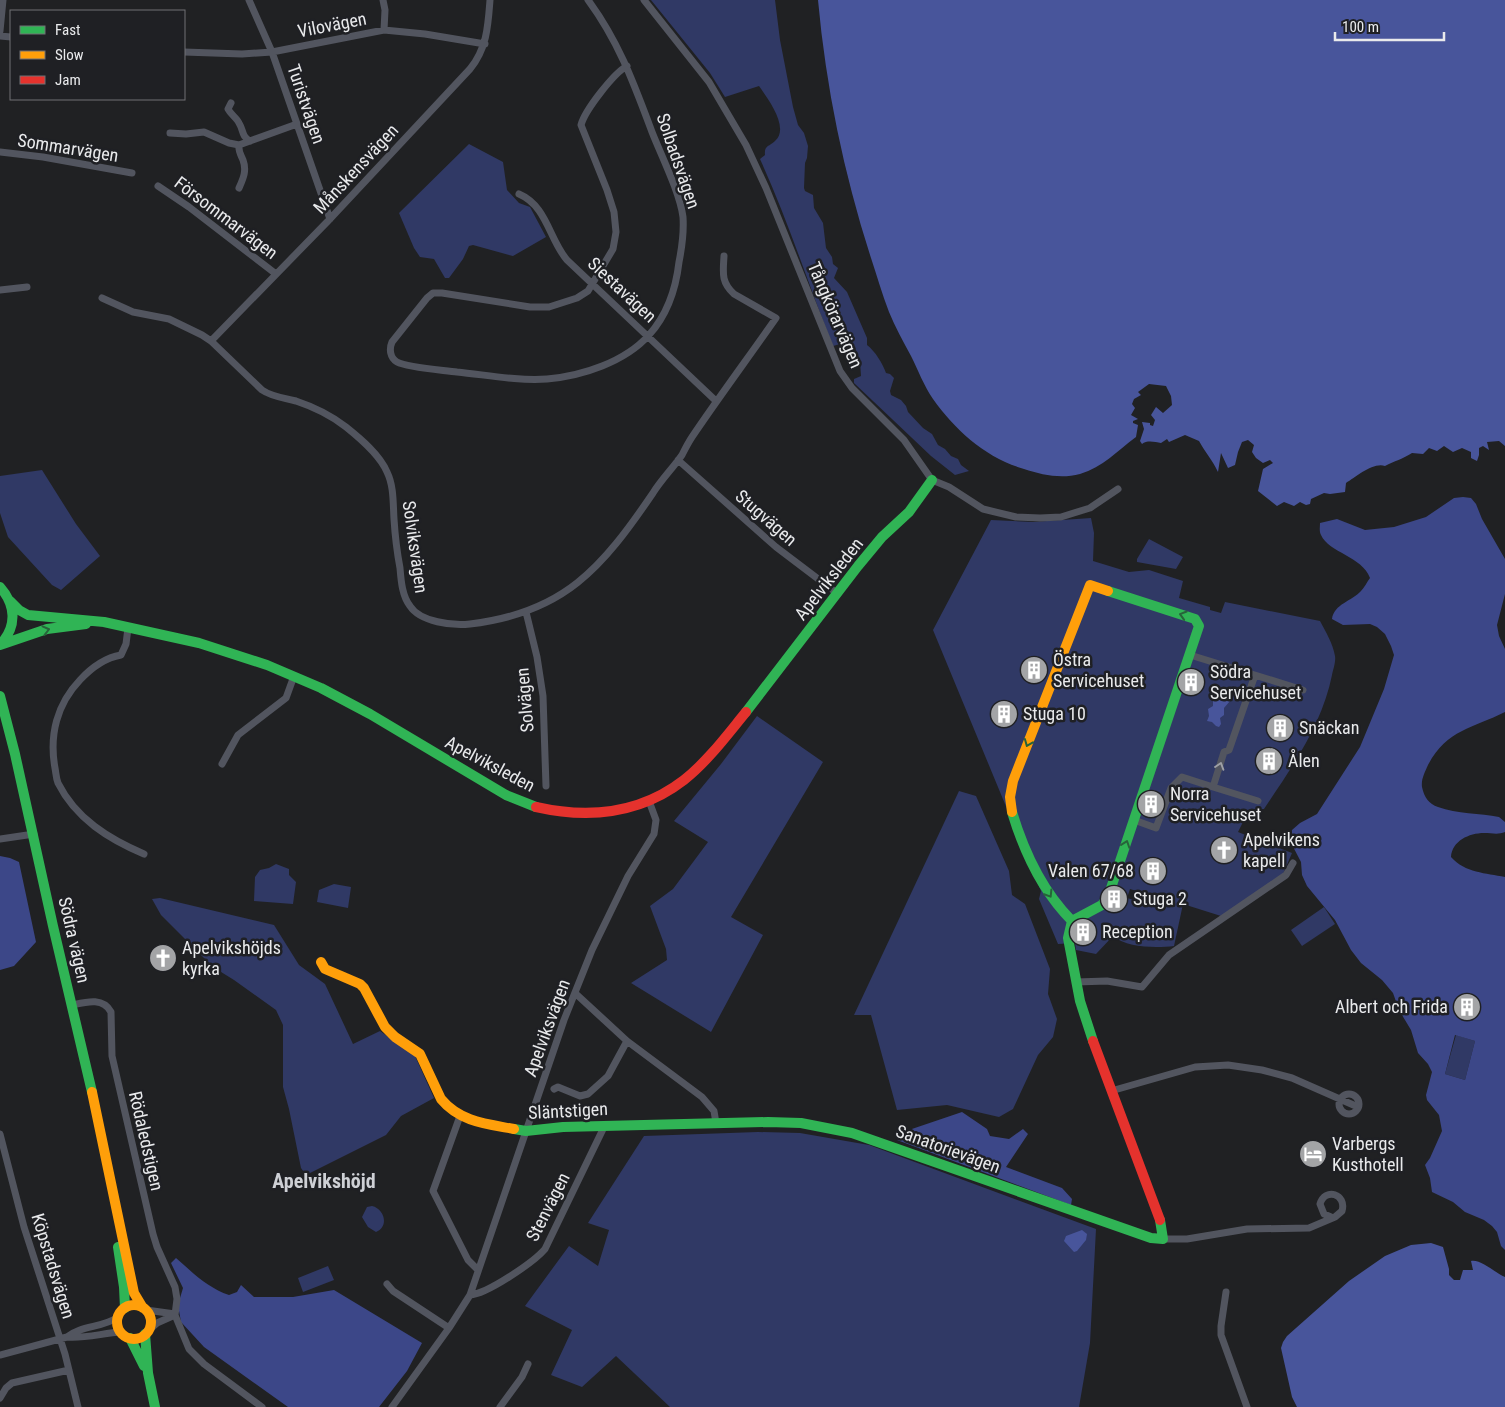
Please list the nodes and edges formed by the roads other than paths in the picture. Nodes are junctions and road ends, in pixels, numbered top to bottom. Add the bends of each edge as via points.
1 (3, 0) edge
2 (249, 0) edge
3 (383, 0) edge
4 (490, 0) edge
5 (588, 0) edge
6 (644, 0) edge
7 (384, 30) junction
8 (0, 31) edge
9 (485, 44) junction
10 (185, 52) edge
11 (272, 52) junction
12 (627, 66) junction
13 (231, 103) dead end
14 (297, 124) junction
15 (170, 133) dead end
16 (250, 141) junction
17 (240, 145) junction
18 (0, 152) edge
19 (132, 173) dead end
20 (158, 186) dead end
21 (239, 188) dead end
22 (519, 194) dead end
23 (330, 219) junction
24 (724, 256) dead end
25 (276, 274) junction
26 (593, 284) junction
27 (27, 287) dead end
28 (0, 290) edge
29 (102, 298) dead end
30 (649, 336) junction
31 (211, 341) junction
32 (716, 401) junction
33 (678, 460) junction
34 (932, 480) junction
35 (1118, 489) dead end
36 (0, 587) edge
37 (838, 594) junction
38 (10, 601) junction
39 (526, 612) junction
40 (124, 627) junction
41 (0, 645) edge
42 (1190, 655) junction
43 (1255, 675) junction
44 (294, 676) junction
45 (1303, 690) dead end
46 (1, 701) edge
47 (222, 764) dead end
48 (546, 786) dead end
49 (1213, 787) junction
50 (649, 801) junction
51 (1258, 801) dead end
52 (1134, 820) junction
53 (34, 834) junction
54 (0, 839) edge
55 (144, 854) dead end
56 (1293, 863) dead end
57 (1072, 921) junction
58 (321, 962) dead end
59 (1076, 982) junction
60 (575, 993) junction
61 (72, 1005) junction
62 (627, 1041) junction
63 (554, 1089) dead end
64 (1110, 1091) junction
65 (1358, 1107) dead end
66 (460, 1116) junction
67 (716, 1123) junction
68 (605, 1126) junction
69 (526, 1131) junction
70 (0, 1134) edge
71 (3, 1163) edge
72 (110, 1182) junction
73 (1331, 1217) dead end
74 (1163, 1239) junction
75 (478, 1270) junction
76 (387, 1284) dead end
77 (1226, 1292) dead end
78 (470, 1295) junction
79 (125, 1308) junction
80 (144, 1309) junction
81 (175, 1314) junction
82 (118, 1317) junction
83 (449, 1328) junction
84 (147, 1332) junction
85 (126, 1335) junction
86 (63, 1338) junction
87 (0, 1356) edge
88 (528, 1364) dead end
89 (69, 1370) junction
90 (148, 1373) junction
91 (0, 1398) edge
92 (258, 1406) edge
93 (78, 1407) edge
94 (154, 1407) edge
95 (392, 1407) edge
96 (500, 1407) edge
97 (1247, 1407) edge

1 - 8 street
2 - 11 street, Turistvägen
3 - 7 street
4 - 9 street, Månskensvägen
5 - 12 street, Solbadsvägen
6 - 34 street, Tångkörarvägen via 720,99 746,145 840,371 852,388 904,440
7 - 9 street, Vilovägen
7 - 11 street, Vilovägen
9 - 23 street, Månskensvägen via 470,68
10 - 11 street, Vilovägen
11 - 14 street, Turistvägen
12 - 26 street via 609,84 582,125 616,222 615,244
12 - 30 street, Solbadsvägen via 682,215 682,248 672,294
13 - 16 street via 228,109 240,123 244,137
14 - 16 street
14 - 23 street, Turistvägen
15 - 17 street via 204,132
16 - 17 street
17 - 21 street via 238,148 245,168
18 - 19 street, Sommarvägen
20 - 25 street, Försommarvägen via 173,194
22 - 26 street, Siestavägen via 536,206 562,254
23 - 25 street, Månskensvägen
24 - 32 street, Solviksvägen via 724,279 728,289 776,318
25 - 31 street, Månskensvägen
26 - 30 street, Siestavägen
26 - 30 street, Solbadsvägen via 583,295 550,307 433,293 395,337 390,347 391,355 398,362 432,369 506,378 549,379 603,366
27 - 28 street
29 - 31 street, Solviksvägen via 133,312 169,319
30 - 32 street, Siestavägen
31 - 39 street, Solviksvägen via 262,390 306,404 332,418 361,440 382,464 390,479 403,588 415,612 460,625 496,621
32 - 33 street, Solviksvägen
33 - 37 street, Stugvägen via 776,547
33 - 39 street, Solviksvägen via 601,562 563,594
34 - 35 street, Tångkörarvägen via 983,509 1028,518 1080,512
34 - 37 street, Apelviksleden via 909,512 882,538
36 - 38 street
37 - 50 street, Apelviksleden via 709,756 684,780
38 - 40 street, Apelviksleden via 28,615 94,620
38 - 41 street via 12,626
39 - 48 street, Solvägen via 543,696
41 -> 40 street, Apelviksleden via 59,627 85,624
40 - 44 street, Apelviksleden via 199,643
40 - 55 street via 126,644 121,655 100,661 69,692 57,717 53,755 58,782 80,814 109,838
42 - 43 street
42 - 52 street
42 -> 57 street via 1199,626 1195,619 1090,585 1021,761 1010,800 1012,813 1049,896
43 - 45 street
49 -> 43 street
44 - 47 street via 286,698 238,736
44 - 50 street, Apelviksleden via 370,714 490,787 533,806 560,812 596,814
46 - 53 street, Södra vägen
49 - 51 street
49 - 52 street via 1182,777 1171,788 1156,828
50 - 60 street, Apelviksvägen via 656,820 654,834 611,909
57 -> 52 street via 1102,905 1109,894
53 - 54 street
53 - 61 street, Södra vägen
56 - 59 street via 1286,875 1169,955 1142,987 1107,981
57 - 59 street via 1068,938
58 - 66 street, Släntstigen via 325,969 364,988 385,1027 420,1054 441,1099
59 - 64 street via 1092,1042
60 - 62 street
60 - 69 street, Apelviksvägen
61 - 72 street, Södra vägen
61 - 81 street, Rödaledstigen via 99,1002 111,1012 112,1056 156,1247 176,1293
62 - 63 street via 608,1076 588,1094 580,1096 558,1087
62 - 67 street via 702,1097 714,1111
64 - 65 street via 1196,1067 1228,1065 1271,1072 1315,1087
64 - 74 street via 1160,1219
66 - 69 street, Släntstigen
66 - 75 street via 433,1191 468,1260
67 - 68 street, Släntstigen
67 - 74 street, Sanatorievägen via 786,1122 840,1129 1129,1231
68 - 69 street, Släntstigen
68 - 78 street, Stenvägen via 545,1249 487,1290
69 - 75 street, Apelviksvägen
70 - 71 street, Köpstadsvägen
71 - 86 street, Köpstadsvägen
72 - 79 street, Södra vägen
72 - 80 street, Södra vägen via 134,1293
73 - 74 street, Sanatorievägen via 1308,1228 1247,1229 1187,1239
75 - 78 street, Apelviksvägen
76 - 83 street
77 - 97 street via 1221,1335
78 - 83 street, Apelviksvägen
79 - 80 street via 134,1305
79 - 82 street
80 - 81 street
80 - 84 street via 151,1321
81 - 84 street
81 - 92 street via 185,1341 195,1356
82 - 85 street via 118,1325
82 - 86 street
83 - 95 street, Apelviksvägen
84 - 85 street via 140,1338
84 - 90 street
85 - 86 street via 106,1333
85 - 90 street
86 - 87 street
86 - 89 street, Köpstadsvägen
88 - 96 street
89 - 91 street via 12,1383
89 - 93 street, Köpstadsvägen
90 - 94 street

